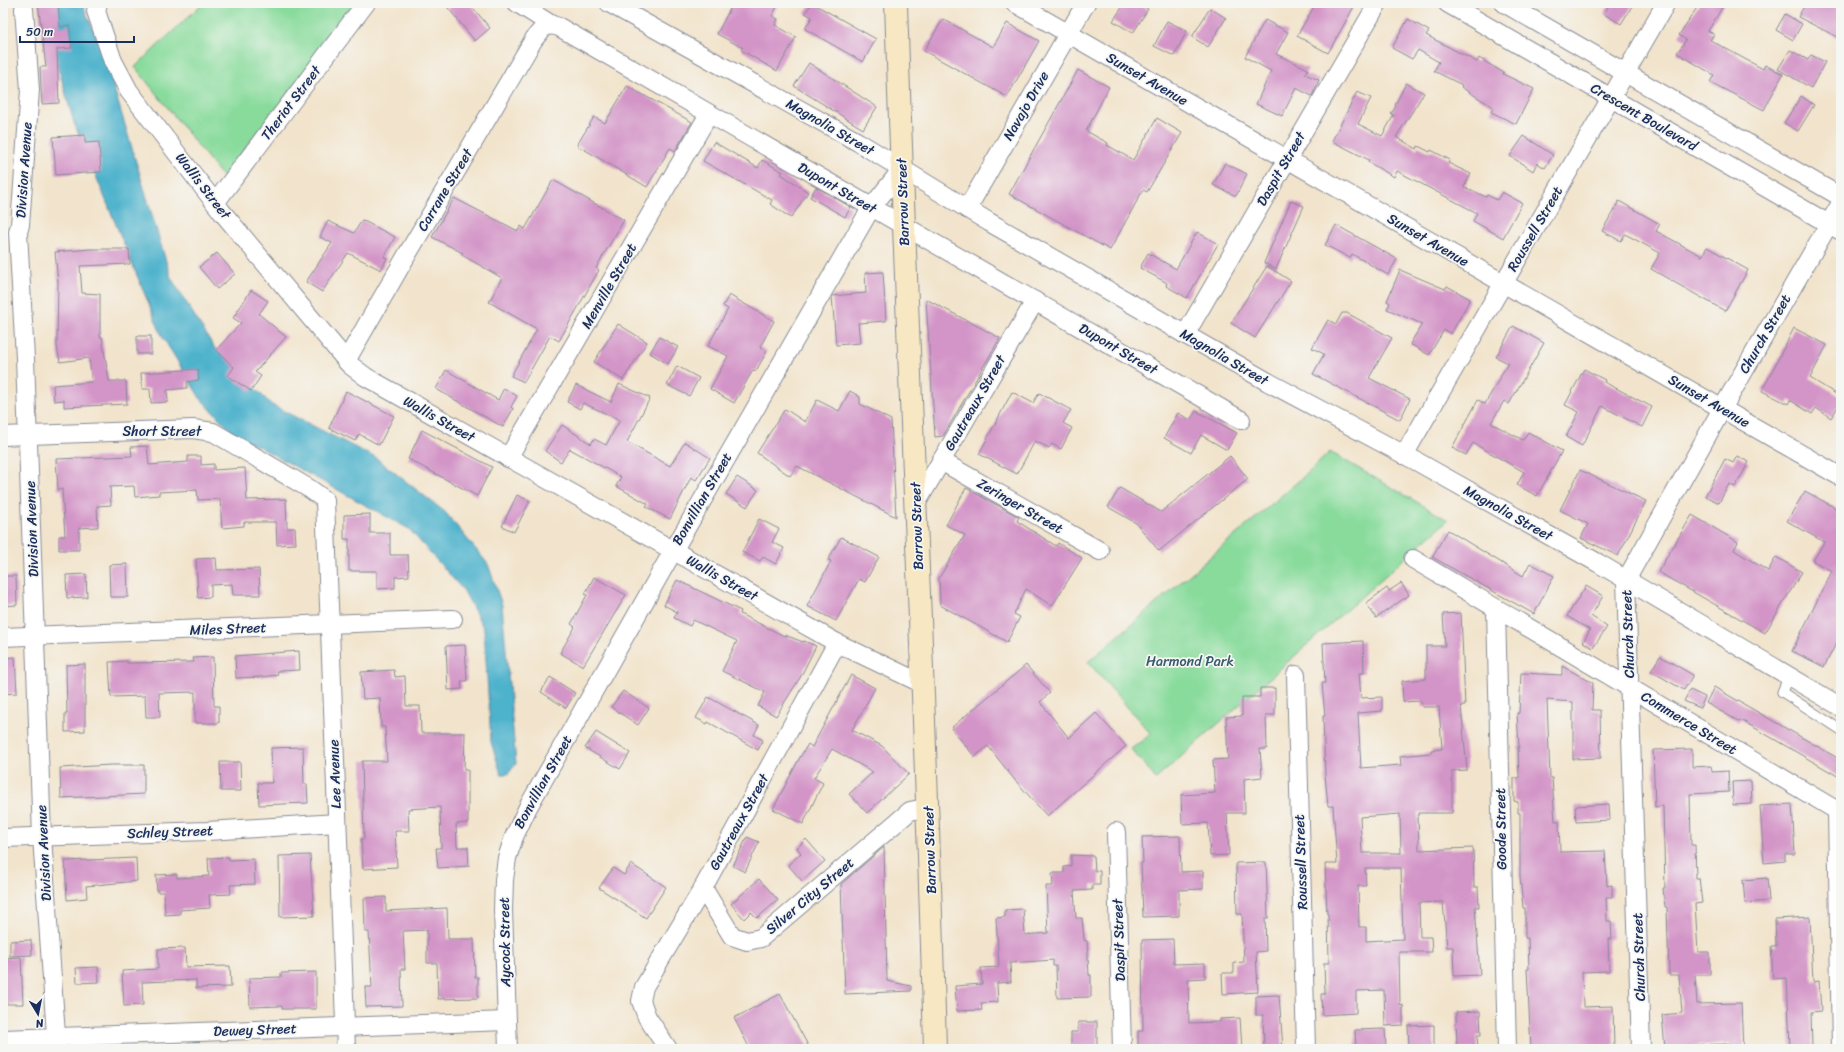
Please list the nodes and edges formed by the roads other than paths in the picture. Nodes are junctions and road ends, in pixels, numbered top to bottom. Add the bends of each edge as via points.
1 (98, 3) edge
2 (366, 3) edge
3 (517, 3) edge
4 (609, 3) edge
5 (896, 3) edge
6 (1015, 3) edge
7 (1086, 3) edge
8 (1378, 3) edge
9 (1446, 3) edge
10 (1504, 3) edge
11 (1666, 3) edge
12 (24, 9) dead end
13 (552, 25) junction
14 (1068, 33) junction
15 (1626, 73) junction
16 (1611, 98) junction
17 (709, 114) junction
18 (1287, 159) junction
19 (902, 169) junction
20 (1841, 197) edge
21 (215, 203) junction
22 (1841, 203) edge
23 (871, 208) junction
24 (967, 208) junction
25 (903, 226) junction
26 (1835, 227) edge
27 (11, 233) edge
28 (1504, 284) junction
29 (1035, 302) junction
30 (1185, 335) junction
31 (346, 361) junction
32 (1722, 409) junction
33 (1241, 420) dead end
34 (28, 435) junction
35 (3, 436) edge
36 (1404, 455) junction
37 (508, 458) junction
38 (941, 461) junction
39 (1841, 477) edge
40 (325, 500) joint
41 (916, 504) junction
42 (673, 551) junction
43 (1100, 551) dead end
44 (1413, 560) dead end
45 (1626, 580) junction
46 (1496, 610) junction
47 (453, 620) dead end
48 (329, 624) junction
49 (35, 636) junction
50 (3, 637) edge
51 (837, 643) junction
52 (1296, 675) dead end
53 (1790, 675) junction
54 (923, 684) junction
55 (1630, 688) junction
56 (1841, 707) edge
57 (1841, 730) edge
58 (929, 807) junction
59 (1839, 811) edge
60 (337, 823) junction
61 (1116, 832) dead end
62 (42, 836) junction
63 (514, 836) joint
64 (3, 838) edge
65 (703, 888) junction
66 (507, 1021) junction
67 (345, 1027) junction
68 (3, 1039) edge
69 (56, 1043) edge
70 (346, 1049) edge
71 (508, 1049) edge
72 (668, 1049) edge
73 (936, 1049) edge
74 (1122, 1049) edge
75 (1306, 1049) edge
76 (1507, 1049) edge
77 (1641, 1049) edge
78 (1841, 1049) edge

1 - 21 street, Wallis Street via 98,17 113,61 129,91
2 - 21 street, Theriot Street
3 - 13 street, Dupont Street
4 - 19 street, Magnolia Street
5 - 19 main road, Barrow Street
6 - 14 street, Sunset Avenue
7 - 14 street, Navajo Drive
8 - 18 street, Daspit Street
9 - 16 street, Crescent Boulevard
10 - 15 street, Crescent Boulevard
11 - 15 street, Roussell Street
12 - 27 street, Division Avenue via 30,90 20,224
13 - 17 street, Dupont Street
13 - 31 street, Carrane Street via 544,27 534,39
14 - 18 street, Sunset Avenue
14 - 24 street, Navajo Drive
15 - 16 street, Roussell Street
15 - 20 street, Crescent Boulevard
16 - 26 street, Crescent Boulevard
16 - 28 street, Roussell Street
17 - 23 street, Dupont Street
17 - 37 street, Menville Street
18 - 28 street, Sunset Avenue
18 - 30 street, Daspit Street
19 - 23 street, Bonvillian Street
19 - 24 street, Magnolia Street
19 - 25 main road, Barrow Street
21 - 31 street, Wallis Street
22 - 26 street, Church Street
23 - 25 street, Dupont Street
23 - 42 street, Bonvillian Street
24 - 30 street, Magnolia Street
25 - 29 street, Dupont Street
25 - 41 main road, Barrow Street
26 - 32 street, Church Street
27 - 34 street, Division Avenue
28 - 32 street, Sunset Avenue
28 - 36 street, Roussell Street
29 - 33 street, Dupont Street
29 - 38 street, Gautreaux Street
30 - 36 street, Magnolia Street
31 - 37 street, Wallis Street via 366,378
32 - 39 street, Sunset Avenue
32 - 45 street, Church Street
34 - 35 street, Short Street
34 - 40 street, Short Street via 193,429 213,432
34 - 49 street, Division Avenue
36 - 45 street, Magnolia Street
37 - 42 street, Wallis Street
38 - 41 street, Gautreaux Street
38 - 43 street, Zeringer Street
40 - 48 street, Lee Avenue
41 - 54 main road, Barrow Street
42 - 51 street, Wallis Street
42 - 63 street, Bonvillian Street
44 - 46 street, Commerce Street
45 - 53 street, Magnolia Street
45 - 55 street, Church Street
46 - 55 street, Commerce Street
46 - 76 street, Goode Street
47 - 48 street, Miles Street
48 - 49 street, Miles Street
48 - 60 street, Lee Avenue
49 - 50 street, Miles Street
49 - 62 street, Division Avenue
51 - 54 street, Wallis Street
51 - 65 street, Gautreaux Street
52 - 75 street, Roussell Street
53 - 56 street, Magnolia Street
53 - 57 lane via 1782,692
54 - 58 main road, Barrow Street
55 - 59 street, Commerce Street
55 - 77 street, Church Street
58 - 65 street, Silver City Street via 910,811 761,938 747,941 732,936
58 - 73 main road, Barrow Street
59 - 78 street
60 - 62 street, Schley Street via 207,831
60 - 67 street, Lee Avenue
61 - 74 street, Daspit Street
62 - 64 street, Schley Street
62 - 69 street, Division Avenue
63 - 66 street, Aycock Street via 504,880
65 - 72 street, Gautreaux Street via 644,987 641,1001 647,1017
66 - 67 street, Dewey Street
66 - 71 street, Aycock Street
67 - 69 street, Dewey Street
67 - 70 street, Lee Avenue
68 - 69 street, Dewey Street

